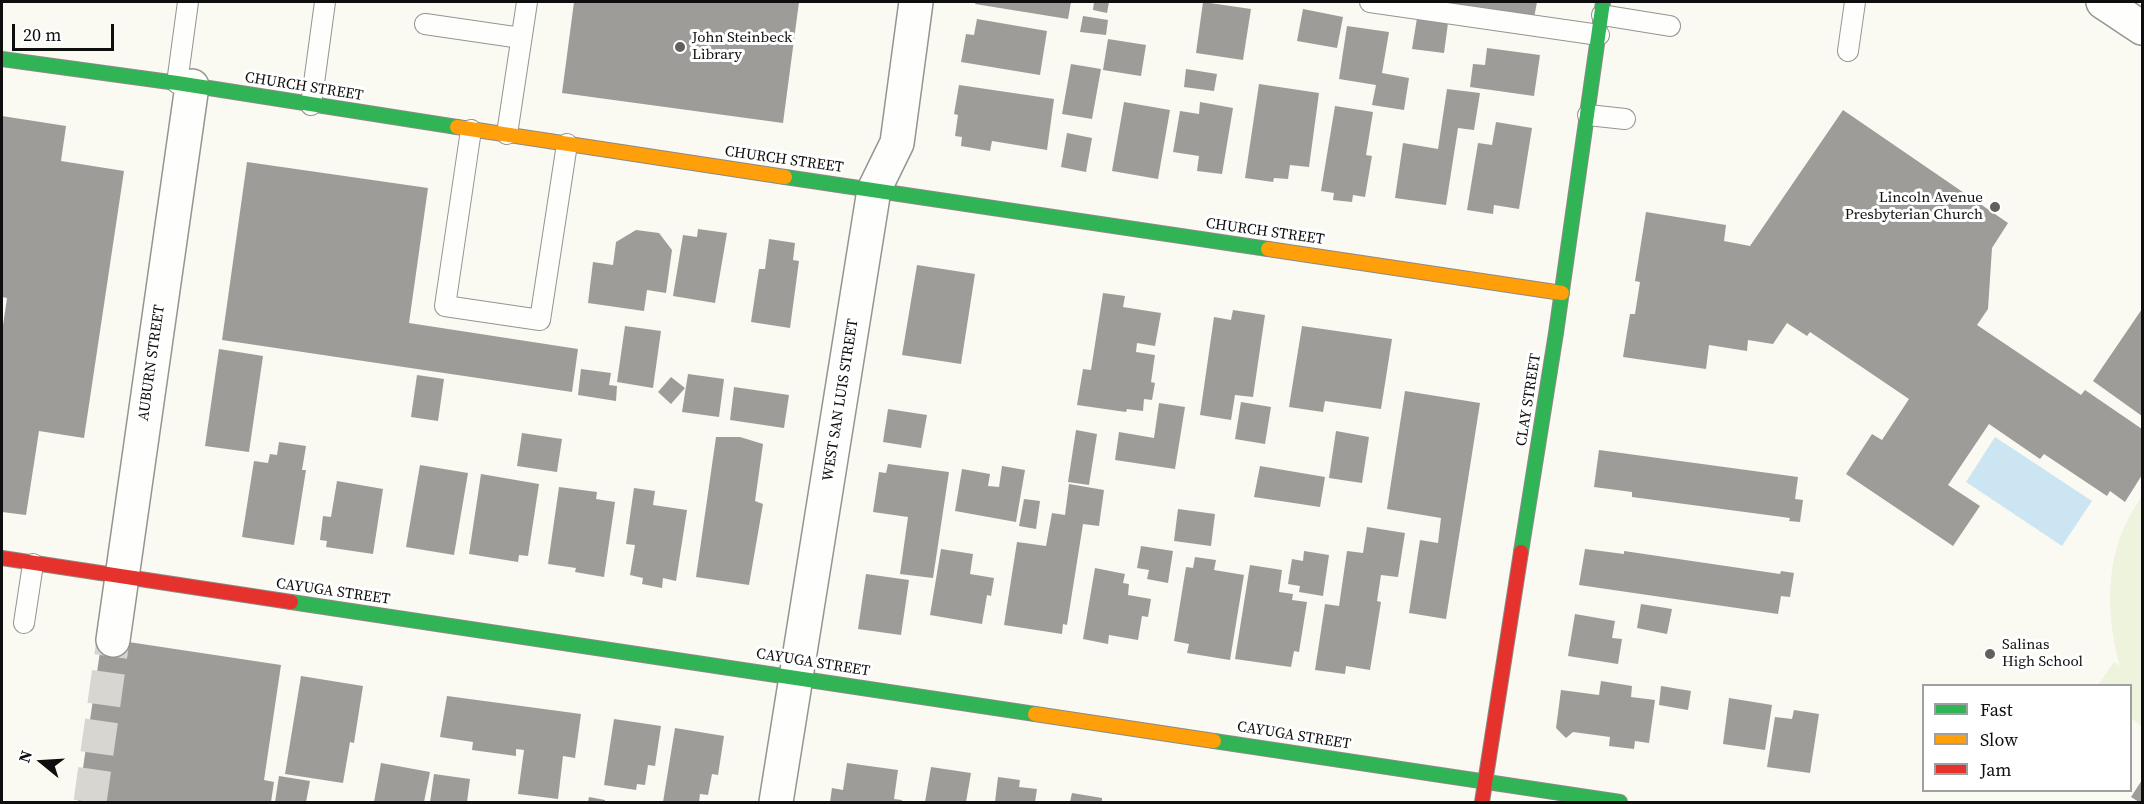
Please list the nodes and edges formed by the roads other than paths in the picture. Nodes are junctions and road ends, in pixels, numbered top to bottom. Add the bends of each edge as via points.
1 (188, 2) edge
2 (325, 2) edge
3 (527, 2) edge
4 (916, 2) edge
5 (1370, 2) edge
6 (1855, 2) edge
7 (2109, 3) edge
8 (1602, 8) edge
9 (425, 24) dead end
10 (1670, 26) dead end
11 (2142, 28) edge
12 (1599, 35) junction
13 (521, 38) junction
14 (1848, 51) dead end
15 (2, 59) edge
16 (184, 85) junction
17 (311, 105) junction
18 (1588, 115) junction
19 (1625, 119) dead end
20 (471, 130) junction
21 (507, 134) junction
22 (567, 144) junction
23 (874, 190) junction
24 (1562, 293) junction
25 (2, 558) edge
26 (33, 564) junction
27 (122, 578) junction
28 (24, 623) dead end
29 (113, 639) tunnel mouth
30 (796, 677) junction
31 (1485, 782) junction
32 (776, 802) edge
33 (1482, 802) edge
34 (1620, 802) edge

1 - 16 lane
2 - 17 lane
3 - 13 lane
4 - 23 street, WEST SAN LUIS STREET via 897,143
5 - 12 lane
6 - 14 lane
7 - 11 street
8 - 10 lane
8 - 12 street, CLAY STREET
9 - 13 lane
12 - 18 street, CLAY STREET
13 - 21 lane
15 - 16 street, CHURCH STREET
16 - 17 street, CHURCH STREET
16 - 27 street, AUBURN STREET
17 - 20 street, CHURCH STREET
18 - 19 lane
18 - 24 street, CLAY STREET
20 - 21 street, CHURCH STREET
20 - 22 lane via 445,306 540,320
21 - 22 street, CHURCH STREET
22 - 23 street, CHURCH STREET
23 - 24 street, CHURCH STREET
23 - 30 street, WEST SAN LUIS STREET
24 - 31 street, CLAY STREET
25 - 26 street, CAYUGA STREET
26 - 27 street, CAYUGA STREET
26 - 28 lane
27 - 29 street, AUBURN STREET
27 - 30 street, CAYUGA STREET
30 - 31 street, CAYUGA STREET
30 - 32 street, WEST SAN LUIS STREET
31 - 33 street, CLAY STREET
31 - 34 street, CAYUGA STREET

